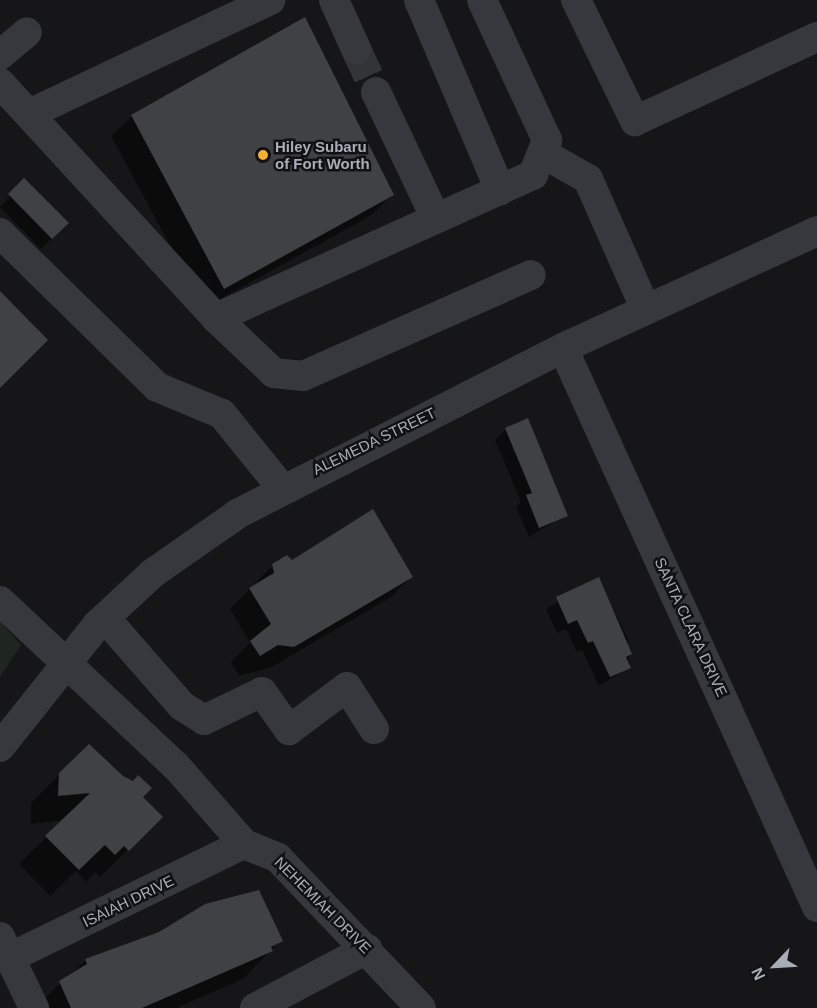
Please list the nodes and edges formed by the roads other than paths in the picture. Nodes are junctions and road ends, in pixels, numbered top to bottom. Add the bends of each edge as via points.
1 (270, 0) edge
2 (334, 0) edge
3 (419, 0) edge
4 (482, 0) edge
5 (576, 0) edge
6 (27, 32) dead end
7 (817, 37) edge
8 (356, 49) tunnel mouth
9 (0, 55) edge
10 (0, 83) edge
11 (376, 92) tunnel mouth
12 (29, 114) junction
13 (544, 154) junction
14 (500, 190) junction
15 (436, 219) junction
16 (817, 231) edge
17 (0, 233) edge
18 (531, 275) dead end
19 (646, 310) junction
20 (216, 318) junction
21 (563, 348) junction
22 (281, 487) junction
23 (0, 601) edge
24 (105, 618) junction
25 (63, 663) junction
26 (374, 729) dead end
27 (0, 747) edge
28 (244, 844) junction
29 (817, 907) edge
30 (5, 947) edge
31 (367, 949) junction
32 (34, 1008) edge
33 (255, 1008) edge
34 (421, 1008) edge

1 - 12 street
2 - 8 street
3 - 14 street
4 - 13 street via 547,140
5 - 7 street via 635,121
6 - 9 street
10 - 12 street
11 - 15 street
12 - 20 street
13 - 14 street via 533,175
13 - 19 street via 588,179
14 - 15 street
15 - 20 street
16 - 19 street, ALEMEDA STREET
17 - 22 street via 157,387 222,414
18 - 20 street via 303,376 274,373
19 - 21 street, ALEMEDA STREET
21 - 22 street, ALEMEDA STREET
21 - 29 street, SANTA CLARA DRIVE
22 - 24 street, ALEMEDA STREET via 153,573
23 - 25 street, NEHEMIAH DRIVE
24 - 25 street, ALEMEDA STREET
24 - 26 street via 182,706 204,720 262,692 289,730 347,687
25 - 27 street, ALEMEDA STREET
25 - 28 street, NEHEMIAH DRIVE via 176,766
28 - 30 street, ISAIAH DRIVE
28 - 31 street, NEHEMIAH DRIVE via 278,858
30 - 32 street
31 - 33 street
31 - 34 street, NEHEMIAH DRIVE

